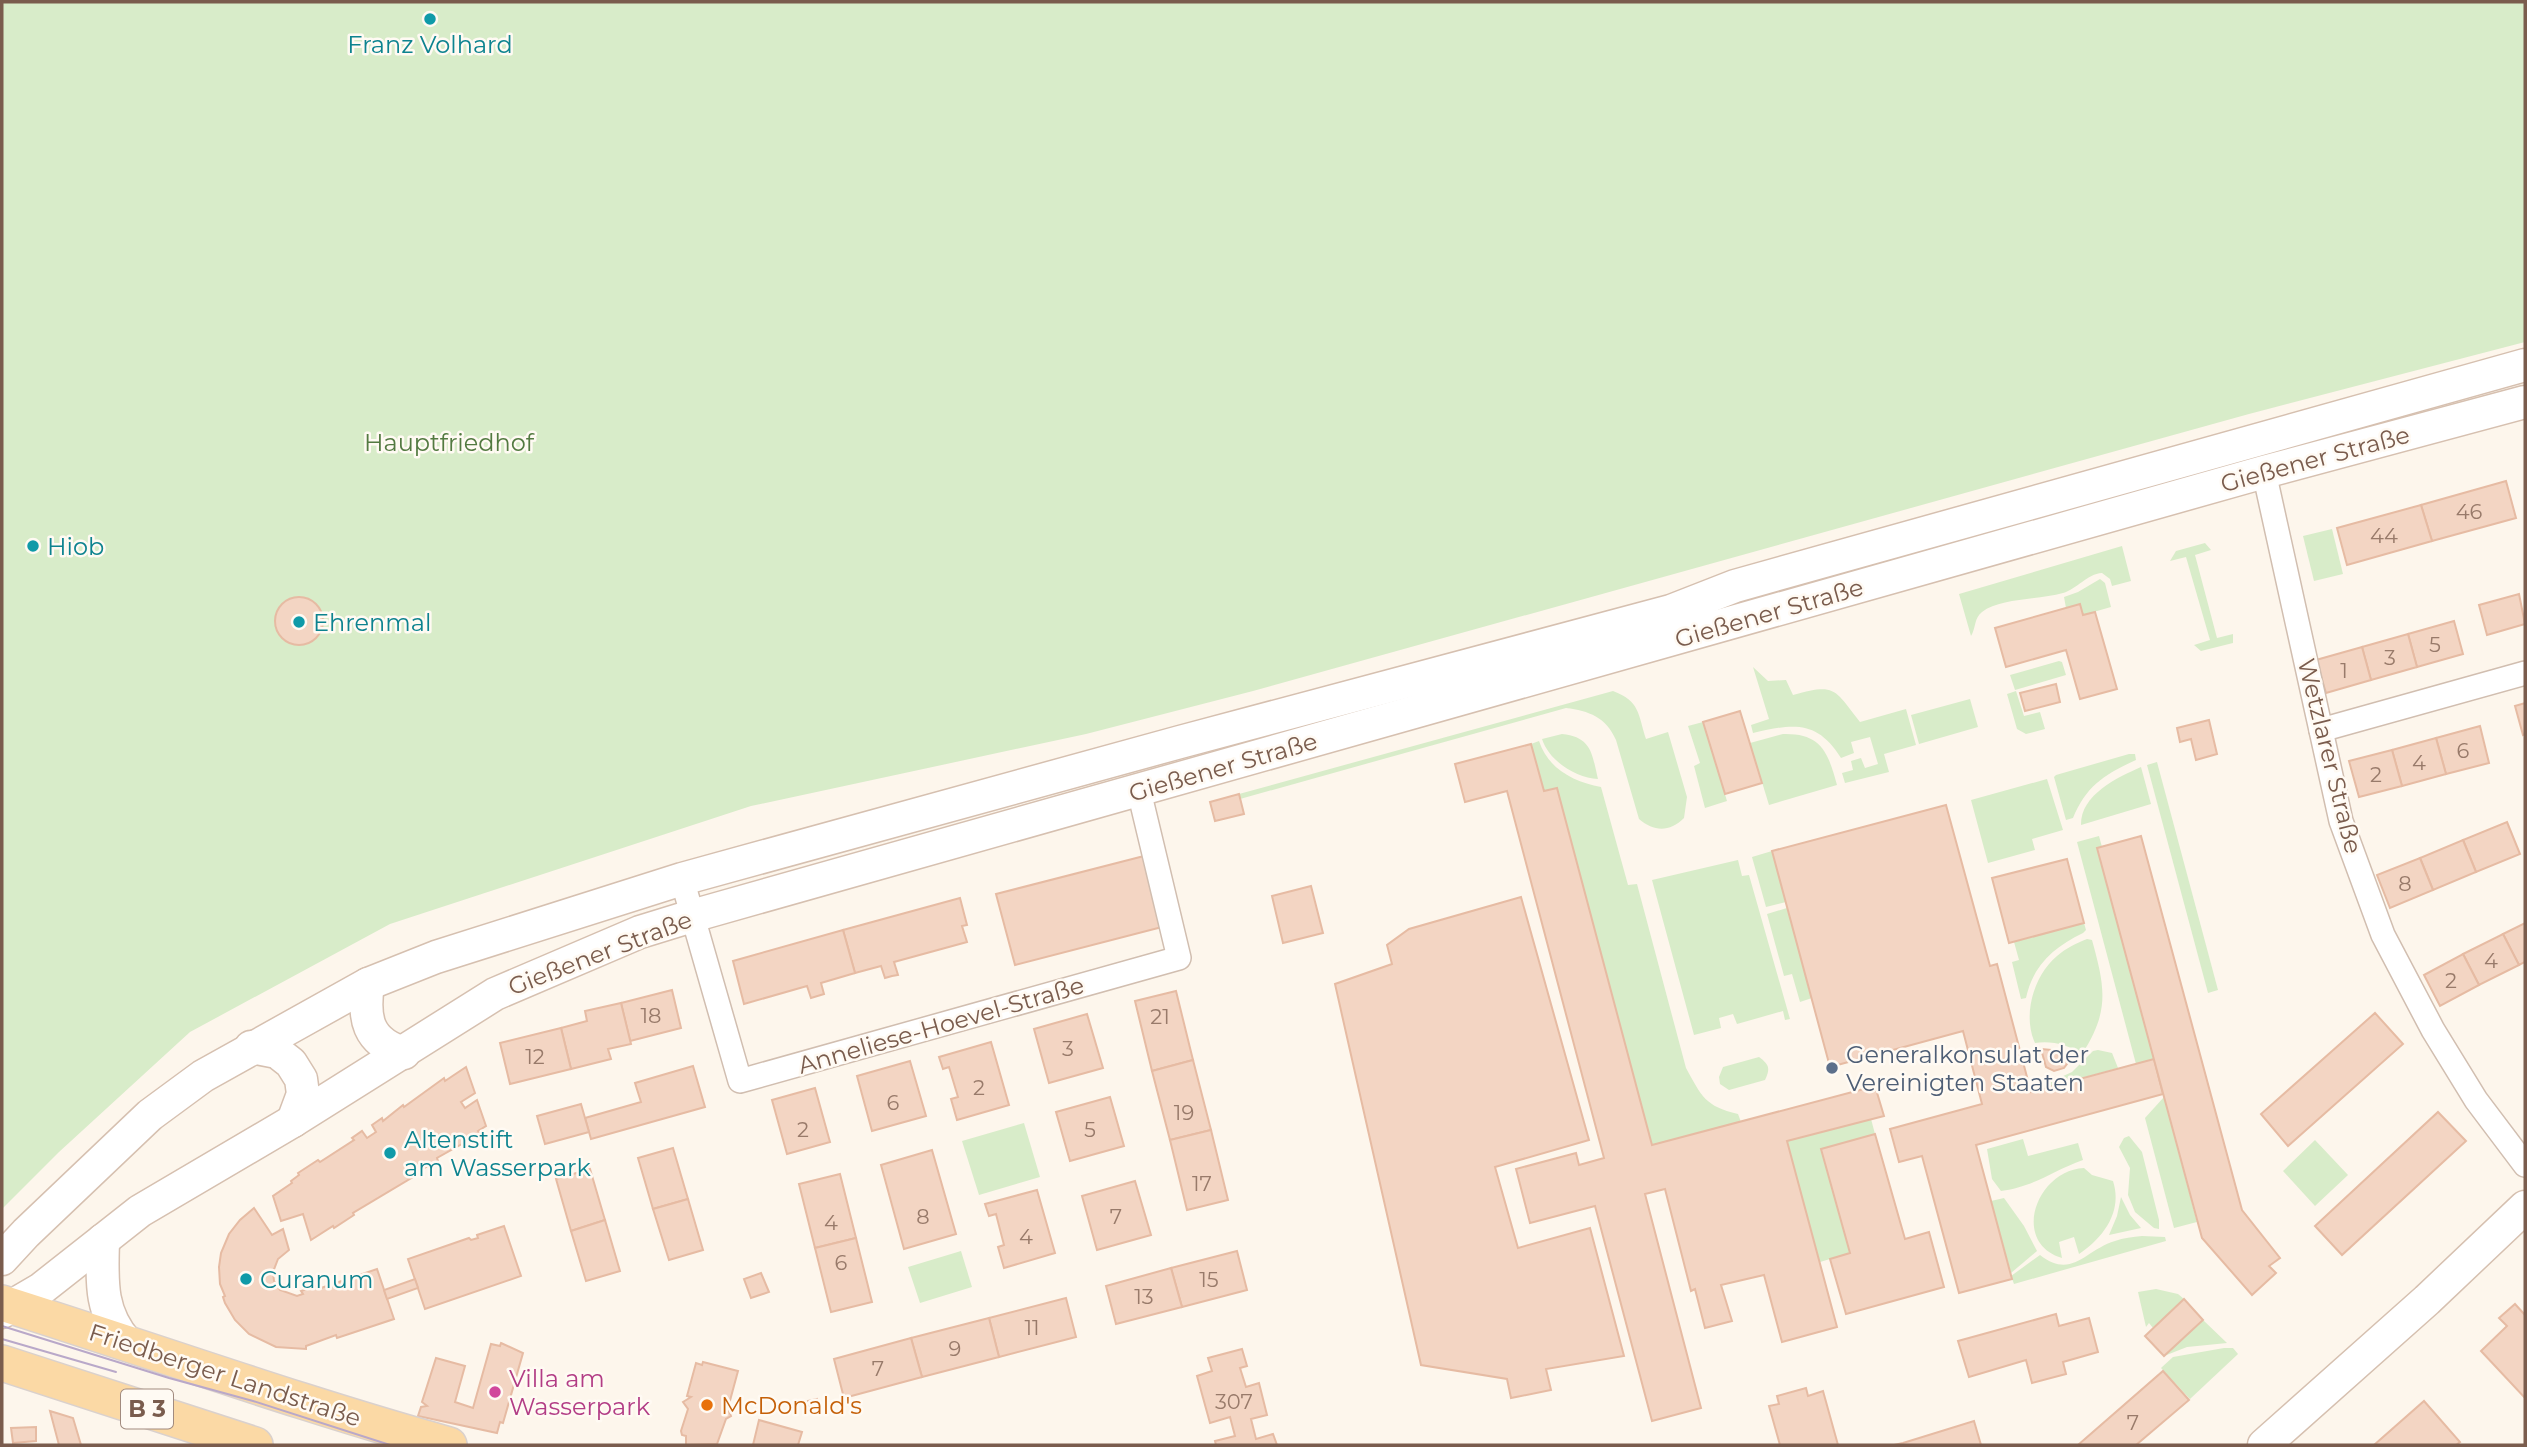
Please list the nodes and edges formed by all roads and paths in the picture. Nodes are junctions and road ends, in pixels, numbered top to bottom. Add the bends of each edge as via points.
1 (2525, 365) edge
2 (2525, 402) edge
3 (2264, 472) junction
4 (2525, 673) edge
5 (2321, 730) junction
6 (1139, 790) junction
7 (682, 879) junction
8 (692, 916) junction
9 (368, 984) junction
10 (251, 1048) junction
11 (404, 1053) junction
12 (293, 1121) junction
13 (2525, 1165) edge
14 (2525, 1206) edge
15 (103, 1240) junction
16 (3, 1257) edge
17 (6, 1307) edge
18 (127, 1343) junction
19 (2, 1363) edge
20 (255, 1445) edge
21 (449, 1445) edge
22 (2264, 1445) edge

1 - 7 main road, Gießener Straße via 1735,586 1671,611
2 - 3 main road, Gießener Straße
3 - 5 street, Wetzlarer Straße
3 - 6 main road, Gießener Straße
4 - 5 street
5 - 13 street, Wetzlarer Straße via 2341,821 2383,935 2476,1100
6 - 8 main road, Gießener Straße
6 - 8 street, Anneliese-Hoevel-Straße via 1179,958 740,1081
7 - 8 street, Anneliese-Hoevel-Straße
7 - 9 main road, Gießener Straße via 436,957
8 - 11 main road, Gießener Straße via 640,932 495,994
9 - 10 main road, Gießener Straße
9 - 11 main road via 368,1025 389,1048
10 - 12 main road via 277,1052 301,1079 303,1094
10 - 16 main road, Gießener Straße via 150,1115
11 - 12 main road, Gießener Straße
12 - 15 main road, Gießener Straße via 140,1211
14 - 22 main road
15 - 17 main road, Gießener Straße via 41,1289
15 - 18 main road via 104,1299 115,1329
17 - 18 main road, Friedberger Landstraße / B 3
18 - 21 main road, Friedberger Landstraße / B 3 via 339,1414
19 - 20 main road, B 3

